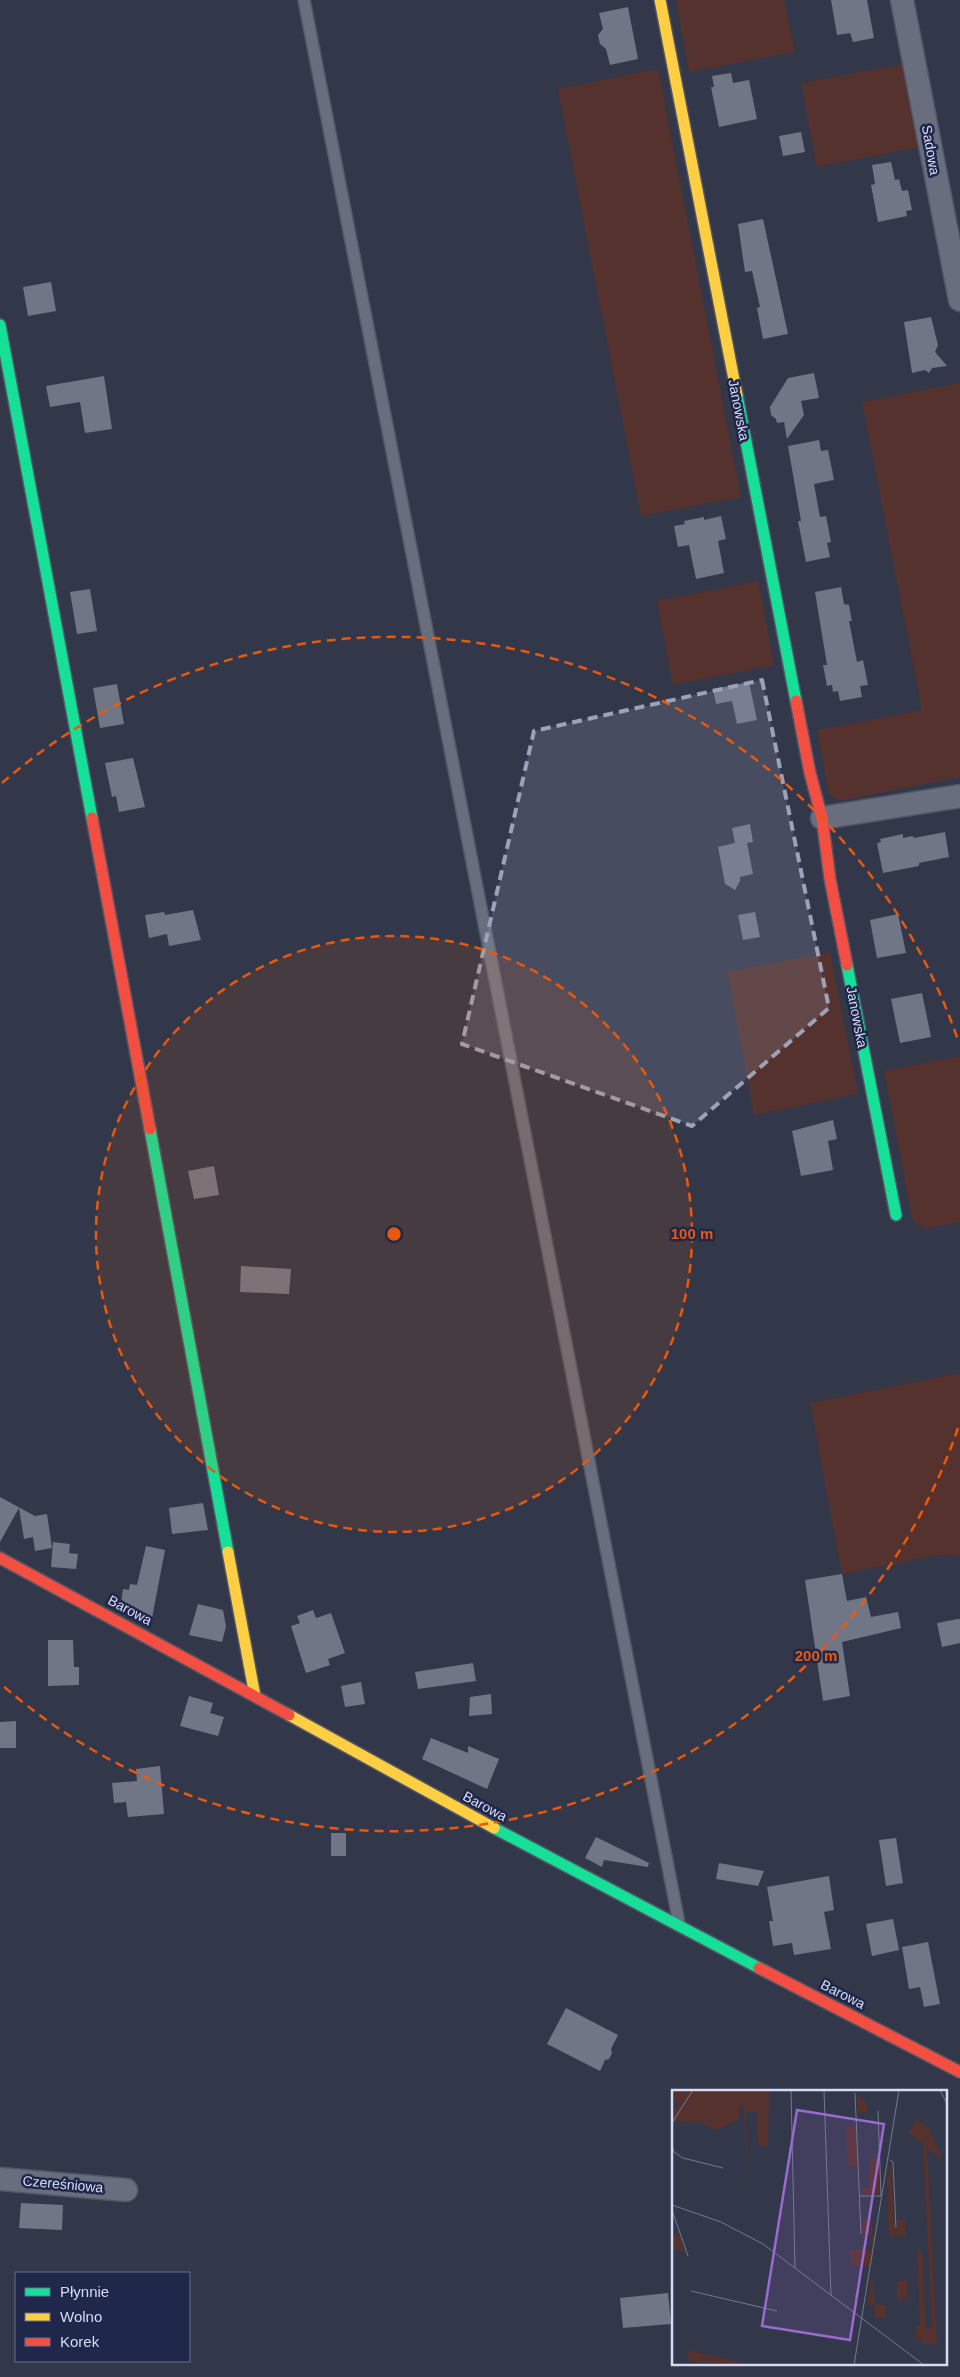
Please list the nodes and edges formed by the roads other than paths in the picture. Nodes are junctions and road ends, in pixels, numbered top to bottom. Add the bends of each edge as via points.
1 (304, 0) edge
2 (660, 0) edge
3 (902, 0) edge
4 (960, 300) edge
5 (0, 325) edge
6 (960, 796) edge
7 (822, 818) junction
8 (896, 1215) dead end
9 (0, 1558) edge
10 (255, 1696) junction
11 (680, 1927) junction
12 (960, 2072) edge
13 (0, 2179) edge
14 (126, 2190) dead end

1 - 11 lane
2 - 7 street, Janowska via 810,773
3 - 4 street, Sadowa
5 - 10 street
6 - 7 street
7 - 8 street, Janowska via 830,879
9 - 10 street, Barowa
10 - 11 street, Barowa
11 - 12 street, Barowa
13 - 14 street, Czereśniowa

